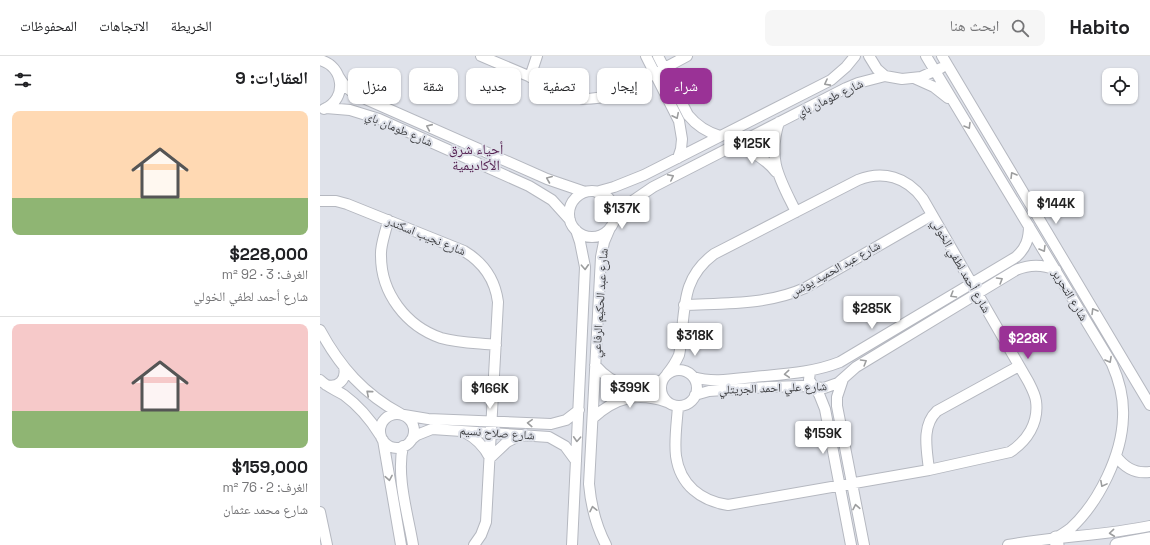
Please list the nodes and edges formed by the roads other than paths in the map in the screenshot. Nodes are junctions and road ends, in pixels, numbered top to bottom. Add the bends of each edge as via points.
1 (481, 56) edge
2 (537, 56) edge
3 (646, 56) edge
4 (658, 56) edge
5 (687, 56) edge
6 (855, 56) edge
7 (869, 56) edge
8 (926, 56) edge
9 (321, 59) edge
10 (945, 60) edge
11 (533, 68) edge
12 (664, 68) joint
13 (660, 70) edge
14 (936, 71) junction
15 (654, 73) junction
16 (885, 76) junction
17 (339, 77) junction
18 (529, 77) edge
19 (914, 78) junction
20 (589, 99) edge
21 (954, 102) junction
22 (682, 104) edge
23 (323, 109) edge
24 (780, 122) junction
25 (720, 136) junction
26 (733, 146) junction
27 (678, 158) junction
28 (778, 174) junction
29 (590, 192) junction
30 (320, 201) edge
31 (796, 212) junction
32 (615, 213) junction
33 (932, 215) junction
34 (388, 220) junction
35 (570, 220) junction
36 (1029, 226) junction
37 (610, 228) junction
38 (576, 230) junction
39 (1056, 270) junction
40 (972, 284) junction
41 (977, 293) junction
42 (684, 305) junction
43 (320, 330) edge
44 (496, 345) junction
45 (681, 345) junction
46 (840, 362) junction
47 (595, 365) junction
48 (1019, 366) junction
49 (344, 367) junction
50 (810, 371) junction
51 (692, 376) junction
52 (665, 377) junction
53 (842, 380) junction
54 (322, 383) edge
55 (814, 387) junction
56 (695, 395) junction
57 (667, 402) junction
58 (1150, 405) edge
59 (678, 406) junction
60 (579, 410) junction
61 (403, 415) junction
62 (593, 418) junction
63 (492, 421) junction
64 (461, 431) junction
65 (491, 433) junction
66 (521, 435) junction
67 (382, 437) junction
68 (407, 443) junction
69 (1116, 456) junction
70 (490, 458) junction
71 (576, 461) junction
72 (929, 470) junction
73 (1150, 472) edge
74 (852, 484) junction
75 (840, 486) junction
76 (320, 512) edge
77 (1150, 526) edge
78 (1150, 539) edge
79 (1056, 542) edge
80 (414, 543) edge
81 (400, 544) edge
82 (327, 545) edge
83 (474, 545) edge
84 (572, 545) edge
85 (606, 545) edge
86 (851, 545) edge
87 (864, 545) edge
88 (1008, 545) edge
89 (1117, 545) edge

1 - 18 street
2 - 11 street
3 - 15 street
4 - 12 street
5 - 12 street
6 -> 25 street, شارع طومان باي via 831,80
7 - 16 street
8 - 14 street, شارع التحرير
9 - 17 street, شارع طومان باي via 333,66
10 - 14 street, شارع طومان باي
58 -> 10 street, شارع التحرير
13 - 15 street
14 - 19 street, شارع طومان باي
14 - 21 street, شارع التحرير
15 - 20 street via 616,94
15 -> 27 street via 682,130
16 - 19 street, شارع طومان باي
16 - 24 street, شارع طومان باي via 846,88
17 - 23 street via 340,93 334,102
29 -> 17 street, شارع طومان باي via 547,179 357,95 345,87
19 - 21 street via 934,87
21 -> 36 street, شارع التحرير
22 - 25 street via 694,123
23 - 35 street, شارع طومان باي via 350,110 379,119 529,186 552,200
24 - 26 street, شارع طومان باي
24 - 28 street via 776,132 774,153
25 - 27 street, شارع طومان باي
26 - 28 street via 754,153
32 -> 26 street, شارع طومان باي via 653,187
27 - 29 street, شارع طومان باي via 629,182
28 - 31 street
29 - 32 street via 601,193 609,199
29 - 35 street via 576,198 572,203
30 - 34 street, شارع نجيب اسكندر via 347,204
31 - 33 street, شارع أحمد لطفي الخولي via 858,180 882,175 899,179 912,187
31 - 42 street, شارع أحمد لطفي الخولي via 706,260 693,276
32 - 37 street
33 - 40 street, شارع أحمد لطفي الخولي
33 - 42 street, شارع عبد الحميد يونس via 789,295 763,301
34 - 44 street, شارع نجيب اسكندر via 464,251 482,263 491,276 497,292
34 - 44 street via 380,255 385,282 398,307 417,326 429,333 456,341
35 - 38 street
36 -> 39 street, شارع التحرير
36 - 40 street, شارع علي احمد الجريتلي via 1028,240 1021,252
37 - 38 street via 602,235 591,237
37 - 47 street, شارع عبد الحكيم الرفاعي via 601,257
38 -> 60 street, شارع عبد الحكيم الرفاعي via 584,254 585,267
41 -> 39 street, شارع علي احمد الجريتلي via 1024,267 1040,265
39 -> 69 street, شارع التحرير via 1116,374 1123,416
40 - 41 street, شارع أحمد لطفي الخولي
40 -> 46 street, شارع علي احمد الجريتلي
41 - 48 street, شارع أحمد لطفي الخولي
53 -> 41 street, شارع علي احمد الجريتلي via 856,367
42 - 45 street, شارع أحمد لطفي الخولي
43 - 49 street
44 - 63 street, شارع نجيب اسكندر
45 - 51 street, شارع أحمد لطفي الخولي
45 - 52 street, شارع أحمد لطفي الخولي via 674,365
46 - 50 street, شارع علي احمد الجريتلي
46 - 53 street via 844,372
47 - 52 street via 611,380 626,386 642,387
47 - 62 street, شارع عبد الحكيم الرفاعي
48 - 72 street via 932,415 926,428
48 - 72 street, شارع أحمد لطفي الخولي via 1036,401 1035,421 1026,439 1010,452
49 - 54 street via 344,378 341,382 331,386
61 -> 49 street via 382,404 366,391
50 -> 51 street, شارع علي احمد الجريتلي via 710,380
50 - 55 street via 809,380
51 - 52 street via 680,370 673,371
51 - 56 street via 696,387
52 - 57 street via 660,388
53 - 55 street, شارع علي احمد الجريتلي via 829,387
53 - 74 street via 837,406
54 - 67 street via 357,405
55 - 56 street, شارع علي احمد الجريتلي via 768,387 709,391
55 - 75 street via 826,409
56 - 59 street via 689,402
57 - 59 street
57 - 62 street via 645,396 622,399 601,410
59 - 75 street, شارع أحمد لطفي الخولي via 678,466 687,483 706,499 728,505
60 -> 63 street, شارع صلاح نسيم via 566,420 555,424
60 -> 71 street, شارع عبد الحكيم الرفاعي
61 - 63 street, شارع صلاح نسيم via 428,419
61 - 67 street via 392,414 385,419 380,426
61 - 68 street via 414,429
85 -> 62 street, شارع عبد الحكيم الرفاعي via 596,522 590,496
63 - 65 street, شارع نجيب اسكندر
64 - 65 street, شارع صلاح نسيم
64 - 68 street, شارع صلاح نسيم via 432,429 417,435
64 - 70 street via 478,441
65 - 66 street, شارع صلاح نسيم
65 - 70 street, شارع نجيب اسكندر
66 - 70 street via 501,447
66 - 71 street, شارع صلاح نسيم via 558,440
67 - 68 street via 390,446 398,448
67 -> 81 street
68 - 80 street via 400,464 400,473
69 - 73 street via 1132,470
69 -> 79 street, شارع التحرير via 1106,479 1089,506
70 - 83 street, شارع نجيب اسكندر via 486,522
71 - 84 street, شارع عبد الحكيم الرفاعي
72 - 74 street, شارع أحمد لطفي الخولي
74 - 75 street, شارع أحمد لطفي الخولي
87 -> 74 street
75 - 86 street
76 - 82 street
77 -> 79 street
78 - 89 main road
79 - 88 street

